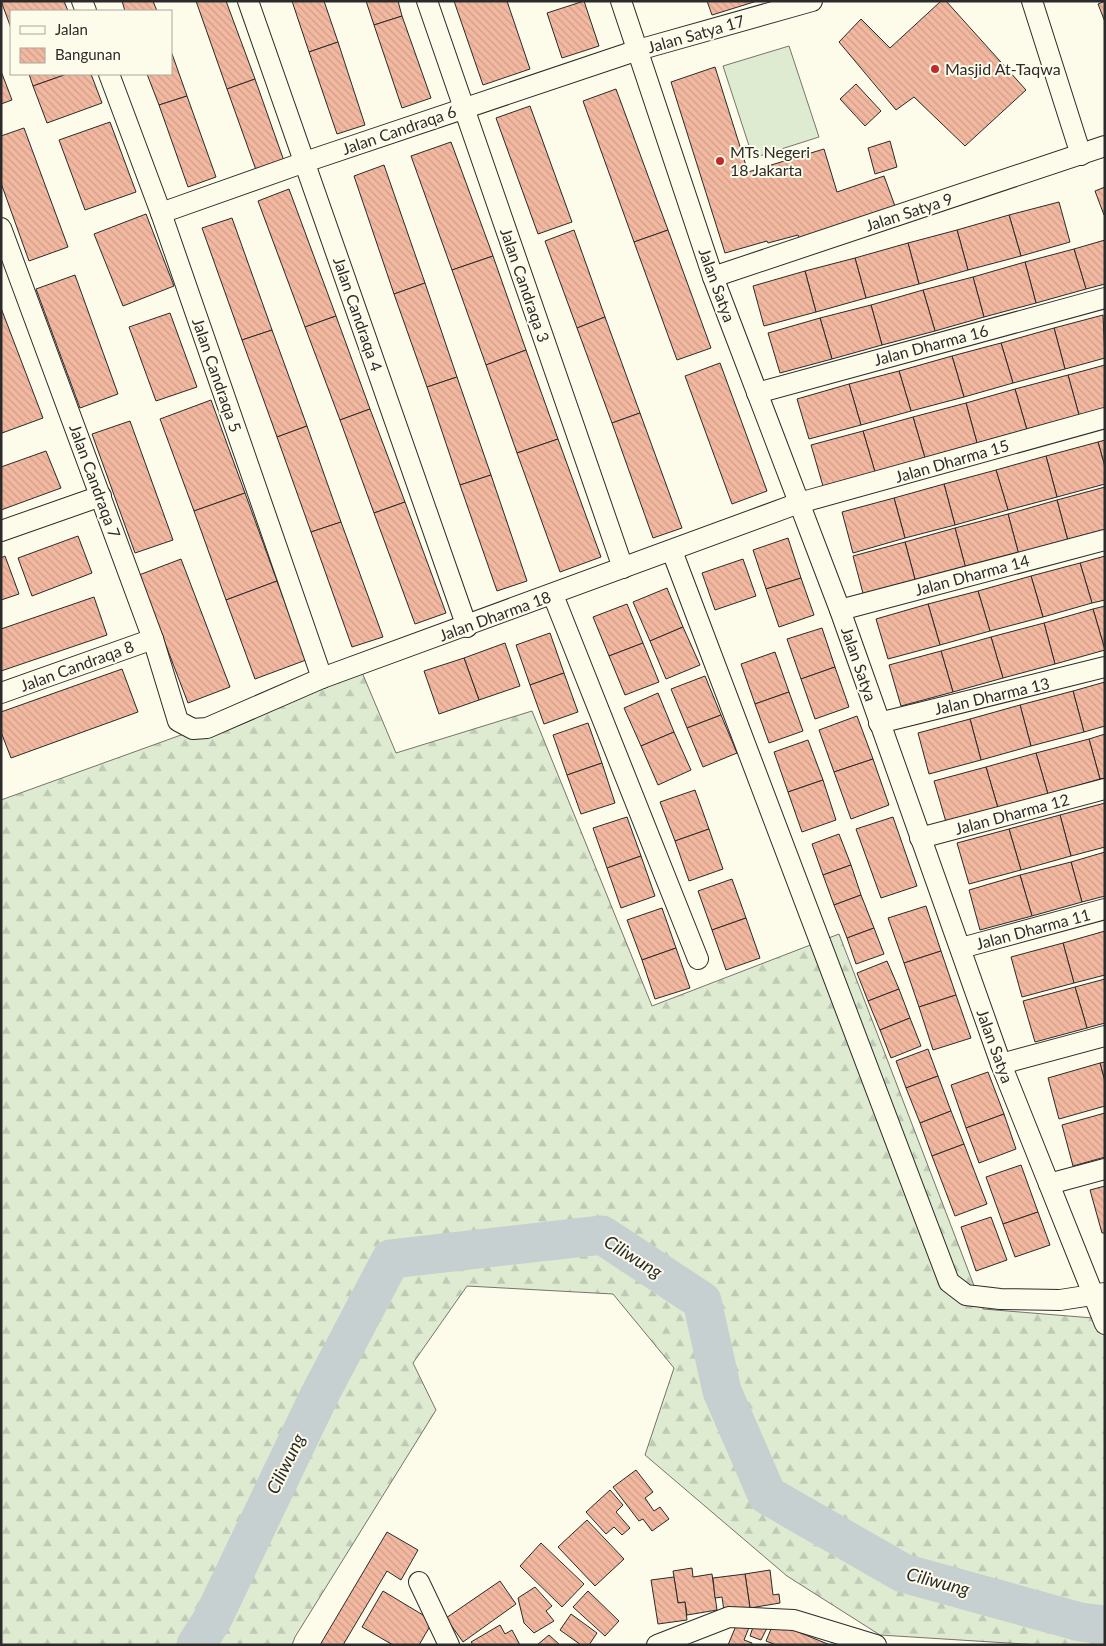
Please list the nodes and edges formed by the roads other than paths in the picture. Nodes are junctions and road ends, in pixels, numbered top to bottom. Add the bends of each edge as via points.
1 (248, 1) edge
2 (426, 1) edge
3 (621, 1) edge
4 (812, 1) edge
5 (1032, 1) edge
6 (638, 50) junction
7 (109, 75) edge
8 (463, 108) junction
9 (1105, 146) edge
10 (1082, 155) junction
11 (305, 162) junction
12 (162, 213) junction
13 (1, 228) edge
14 (713, 277) junction
15 (1105, 298) edge
16 (758, 393) junction
17 (1105, 418) edge
18 (101, 496) junction
19 (799, 503) junction
20 (1, 531) edge
21 (1105, 540) edge
22 (672, 551) junction
23 (623, 568) junction
24 (553, 595) junction
25 (840, 610) junction
26 (467, 627) junction
27 (153, 639) junction
28 (1105, 667) edge
29 (322, 678) junction
30 (1, 693) edge
31 (879, 723) junction
32 (192, 729) joint
33 (1105, 789) edge
34 (920, 838) junction
35 (1105, 909) edge
36 (960, 948) junction
37 (698, 959) dead end
38 (1105, 1036) edge
39 (1001, 1064) junction
40 (1105, 1169) edge
41 (1049, 1184) junction
42 (1099, 1294) edge
43 (1105, 1324) edge
44 (419, 1582) dead end
45 (449, 1645) edge
46 (657, 1645) edge
47 (876, 1645) edge

1 - 11 street, Jalan Candraqa 4
2 - 8 street, Jalan Candraqa 3
3 - 6 street, Jalan Satya
4 - 6 street, Jalan Satya 17
5 - 10 street
6 - 8 street, Jalan Candraqa 6
6 - 14 street, Jalan Satya
7 - 12 street, Jalan Candraqa 5
8 - 11 street, Jalan Candraqa 6
8 - 23 street, Jalan Candraqa 3
9 - 10 street, Jalan Satya 9
10 - 14 street, Jalan Satya 9
11 - 12 street, Jalan Candraqa 6
11 - 26 street, Jalan Candraqa 4
12 - 29 street, Jalan Candraqa 5
13 - 18 street, Jalan Candraqa 7
14 - 16 street, Jalan Satya
15 - 16 street, Jalan Dharma 16
16 - 19 street, Jalan Satya
17 - 19 street, Jalan Dharma 15
18 - 20 street
18 - 27 street, Jalan Candraqa 7
19 - 22 street, Jalan Dharma 18
19 - 25 street, Jalan Satya
21 - 25 street, Jalan Dharma 14
22 - 23 street, Jalan Dharma 18
22 - 42 street via 949,1282 966,1295 1000,1299 1060,1300
23 - 24 street, Jalan Dharma 18
24 - 26 street, Jalan Dharma 18
24 - 37 street
25 - 31 street, Jalan Satya
26 - 29 street, Jalan Dharma 18
27 - 30 street, Jalan Candraqa 8
27 - 32 street, Jalan Candraqa 7 via 178,721
28 - 31 street, Jalan Dharma 13
29 - 32 street, Jalan Dharma 18 via 207,728
31 - 34 street, Jalan Satya
33 - 34 street, Jalan Dharma 12
34 - 36 street, Jalan Satya
35 - 36 street, Jalan Dharma 11
36 - 39 street, Jalan Satya
38 - 39 street
39 - 41 street, Jalan Satya
40 - 41 street
41 - 42 street, Jalan Satya
42 - 43 street, Jalan Satya
44 - 45 street
46 - 47 street via 729,1617 794,1620

